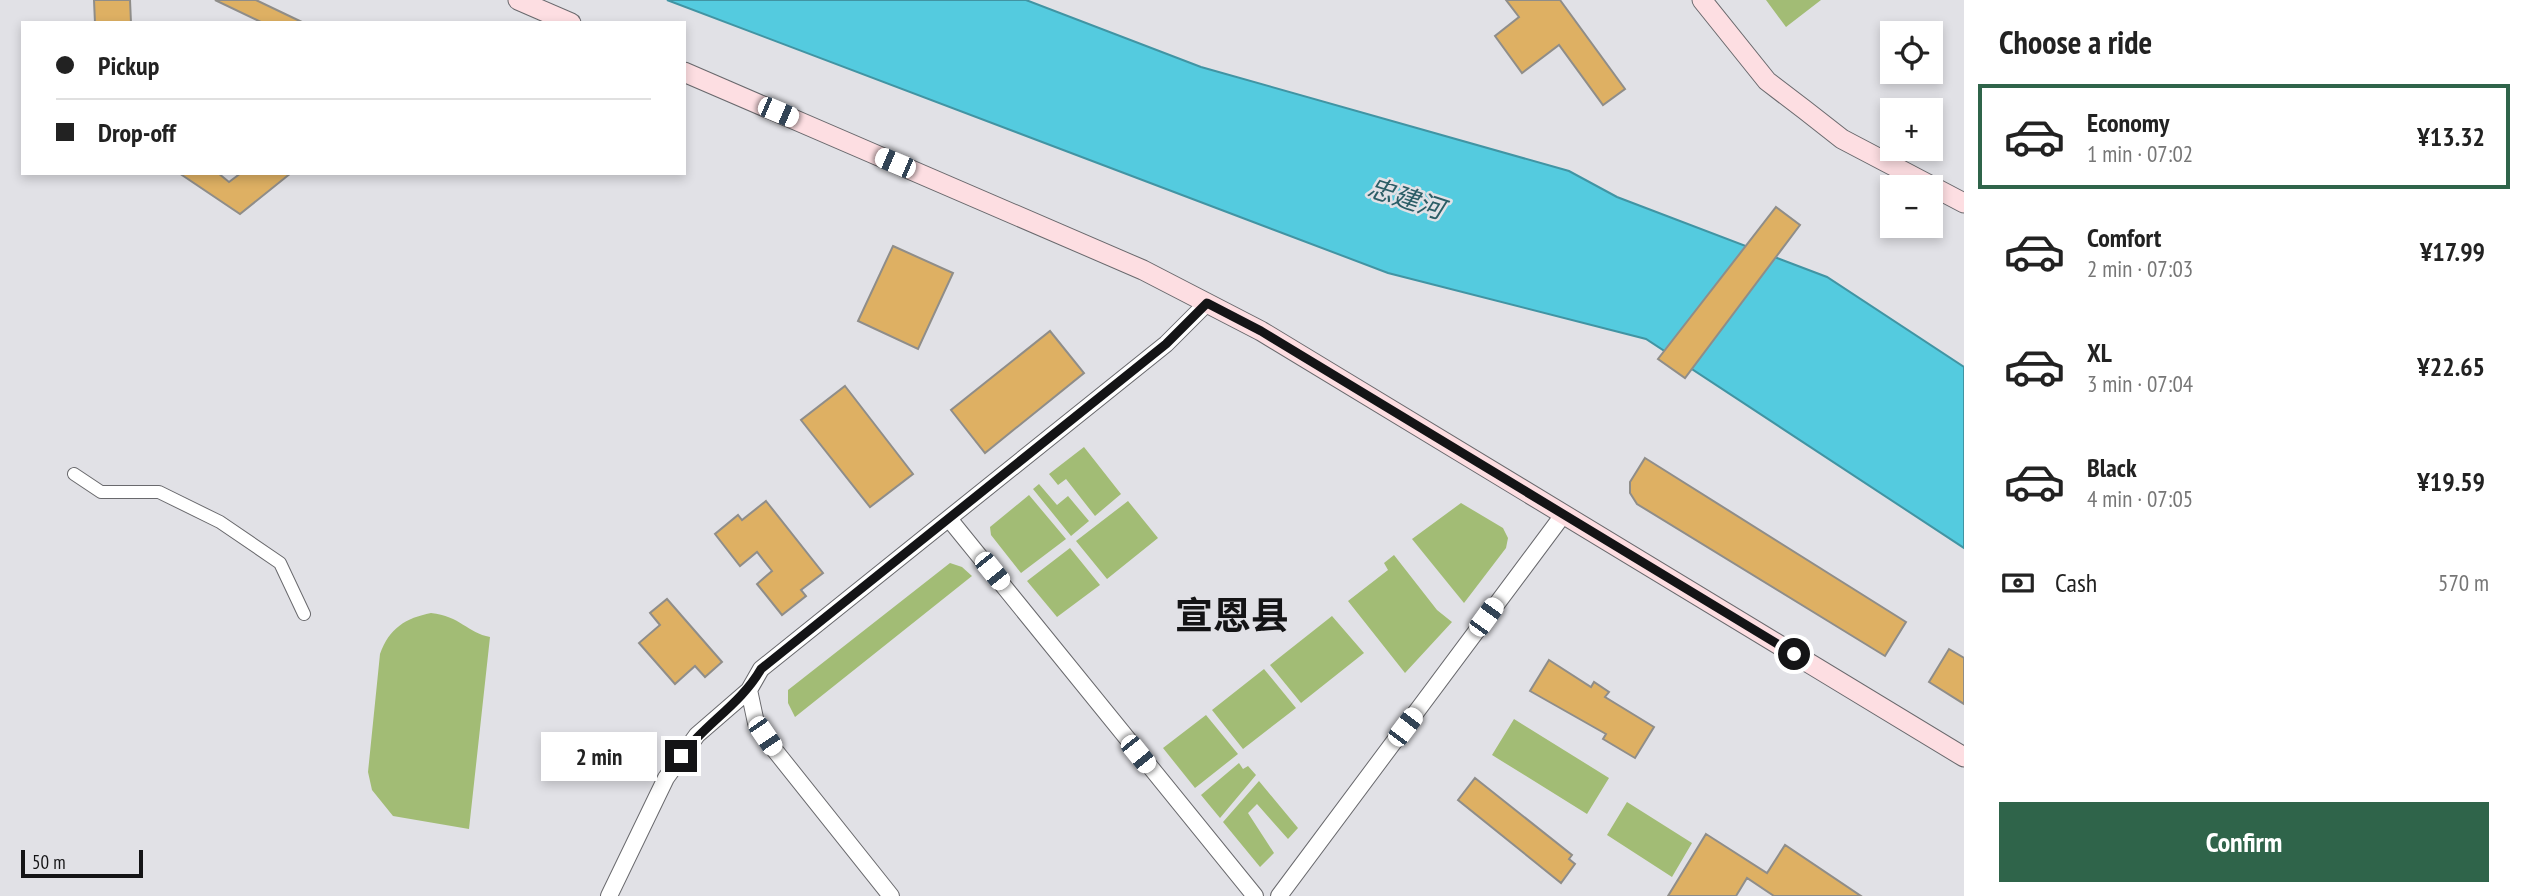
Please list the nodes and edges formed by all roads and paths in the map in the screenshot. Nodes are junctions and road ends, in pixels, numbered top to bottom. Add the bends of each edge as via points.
1 (518, 0) edge
2 (1702, 0) edge
3 (566, 21) edge
4 (686, 73) edge
5 (1964, 203) edge
6 (1207, 303) junction
7 (74, 474) dead end
8 (1563, 515) junction
9 (950, 520) junction
10 (304, 614) dead end
11 (749, 690) junction
12 (1964, 757) edge
13 (609, 896) edge
14 (891, 896) edge
15 (1255, 896) edge
16 (1279, 896) edge

1 - 3 main road
2 - 5 main road via 1767,81 1814,118 1842,139
4 - 6 main road via 1143,270
6 - 8 main road via 1261,331
6 - 9 street via 1166,344
7 - 10 street via 101,492 159,492 220,522 280,563
8 - 12 main road
8 - 16 street
9 - 11 street via 761,669
9 - 15 street
11 - 13 street via 697,735 666,778
11 - 14 street via 756,723

